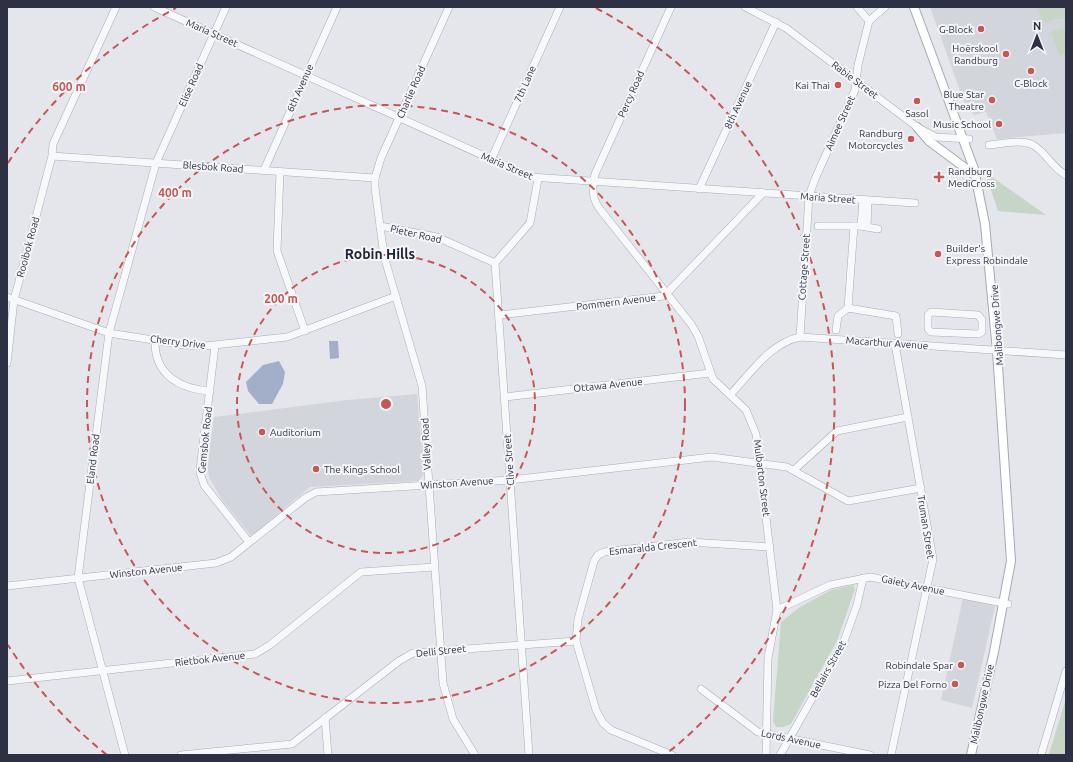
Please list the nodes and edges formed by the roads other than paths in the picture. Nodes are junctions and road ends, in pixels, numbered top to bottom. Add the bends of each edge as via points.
1 (116, 7) edge
2 (154, 7) edge
3 (226, 7) edge
4 (337, 7) edge
5 (449, 7) edge
6 (560, 7) edge
7 (671, 7) edge
8 (745, 7) edge
9 (857, 7) edge
10 (885, 7) edge
11 (915, 7) edge
12 (869, 21) junction
13 (776, 22) junction
14 (214, 34) junction
15 (306, 76) junction
16 (856, 81) junction
17 (399, 118) junction
18 (917, 127) junction
19 (966, 139) junction
20 (989, 145) dead end
21 (52, 156) junction
22 (491, 160) junction
23 (156, 163) junction
24 (264, 170) junction
25 (280, 172) junction
26 (1066, 175) edge
27 (976, 176) junction
28 (375, 178) junction
29 (538, 179) junction
30 (593, 182) junction
31 (699, 189) junction
32 (763, 193) junction
33 (809, 196) junction
34 (865, 201) junction
35 (915, 203) dead end
36 (380, 226) junction
37 (818, 226) dead end
38 (861, 226) junction
39 (878, 229) dead end
40 (495, 263) junction
41 (667, 294) junction
42 (396, 296) junction
43 (7, 297) edge
44 (14, 300) junction
45 (848, 308) junction
46 (499, 315) junction
47 (836, 330) dead end
48 (305, 331) junction
49 (109, 333) junction
50 (939, 333) junction
51 (898, 334) dead end
52 (800, 337) junction
53 (155, 340) junction
54 (895, 344) junction
55 (215, 346) junction
56 (938, 347) junction
57 (998, 351) junction
58 (1066, 355) edge
59 (7, 363) edge
60 (710, 374) junction
61 (210, 391) junction
62 (730, 395) junction
63 (505, 397) junction
64 (908, 417) junction
65 (761, 463) junction
66 (794, 470) junction
67 (510, 480) junction
68 (429, 485) junction
69 (921, 488) junction
70 (248, 542) junction
71 (770, 547) junction
72 (434, 567) junction
73 (78, 578) junction
74 (863, 578) junction
75 (7, 586) edge
76 (927, 588) junction
77 (1006, 603) junction
78 (776, 610) junction
79 (576, 641) junction
80 (521, 645) junction
81 (440, 650) junction
82 (1066, 671) edge
83 (103, 672) junction
84 (7, 681) edge
85 (700, 689) dead end
86 (325, 718) junction
87 (766, 734) junction
88 (790, 738) junction
89 (125, 755) edge
90 (181, 755) edge
91 (328, 755) edge
92 (475, 755) edge
93 (529, 755) edge
94 (672, 755) edge
95 (766, 755) edge
96 (780, 755) edge
97 (870, 755) edge
98 (891, 755) edge
99 (971, 755) edge
100 (1040, 755) edge

1 - 21 street, Rooibok Road via 62,123 53,144
2 - 14 street, Maria Street
3 - 14 street, Elise Road
4 - 15 street, 6th Avenue
5 - 17 street, Charlie Road
6 - 22 street, 7th Lane
7 - 30 street, Percy Road
8 - 13 street, Rabie Street
9 - 12 street
10 - 12 street
11 - 19 main road, Malibongwe Drive
12 - 16 street, Aimee Street
13 - 16 street, Rabie Street
13 - 31 street, 8th Avenue
14 - 15 street, Maria Street
14 - 23 street, Elise Road
15 - 17 street, Maria Street
15 - 24 street, 6th Avenue
16 - 18 street, Rabie Street
16 - 33 street, Aimee Street via 853,94
17 - 22 street, Maria Street
17 - 28 street, Charlie Road
18 - 19 street, Rabie Street via 936,137
18 - 27 main road via 929,141
19 - 27 main road, Malibongwe Drive
19 - 57 main road, Malibongwe Drive via 977,163 989,216
20 - 26 street via 1033,145
21 - 23 street, Blesbok Road
21 - 44 street, Rooibok Road
22 - 29 street, Maria Street
23 - 24 street, Blesbok Road
23 - 49 street, Eland Road
24 - 25 street, Blesbok Road
25 - 28 street, Blesbok Road
25 - 48 street via 277,252
27 - 57 main road, Malibongwe Drive via 985,224
28 - 36 street, Valley Road
29 - 30 street, Maria Street
29 - 40 street via 530,223
30 - 31 street, Maria Street
30 - 41 street, Mulbarton Street via 597,205
31 - 32 street, Maria Street
32 - 33 street, Maria Street
32 - 41 street, Pommern Avenue
33 - 34 street, Maria Street
33 - 52 street, Cottage Street
34 - 35 street, Maria Street
34 - 38 street
36 - 40 street, Pieter Road via 437,237
36 - 42 street, Valley Road via 385,263
37 - 38 street
38 - 39 street
38 - 45 street
40 - 46 street, Clive Street
41 - 46 street, Pommern Avenue
41 - 60 street, Mulbarton Street via 694,328
42 - 48 street, Cherry Drive
42 - 68 street, Valley Road via 422,386
43 - 44 street, Cherry Drive
44 - 49 street, Cherry Drive
44 - 59 street, Rooibok Road
45 - 47 street via 838,316
45 - 51 street via 896,316
46 - 63 street, Clive Street
48 - 55 street, Cherry Drive via 281,338
49 - 53 street, Cherry Drive
49 - 73 street, Eland Road
50 - 50 street via 928,330 929,313 978,314 982,318 980,334
50 - 56 street
52 - 54 street, Macarthur Avenue
52 - 62 street, Macarthur Avenue via 781,343 772,350
53 - 55 street, Cherry Drive via 194,346
53 - 61 street via 156,358 168,373 186,388
54 - 56 street, Macarthur Avenue
54 - 64 street, Truman Street
55 - 61 street, Gemsbok Road
56 - 57 street, Macarthur Avenue
57 - 58 street, Macarthur Avenue
57 - 77 main road, Malibongwe Drive via 1011,549
60 - 62 street, Mulbarton Street
60 - 63 street, Ottawa Avenue
61 - 70 street, Gemsbok Road via 201,477 204,485
62 - 65 street, Mulbarton Street via 742,405 748,415 758,438
63 - 67 street, Clive Street
64 - 66 street via 837,431
64 - 69 street, Truman Street
65 - 66 street, Winston Avenue
65 - 67 street, Winston Avenue via 718,457 703,458
65 - 71 street, Mulbarton Street
66 - 69 street, Winston Avenue via 848,501
67 - 68 street, Winston Avenue
67 - 80 street, Clive Street
68 - 70 street, Winston Avenue via 312,493
68 - 72 street, Valley Road
69 - 76 street, Truman Street via 932,559
70 - 73 street, Winston Avenue via 231,556 210,565
71 - 78 street, Mulbarton Street
71 - 79 street, Esmaralda Crescent via 689,542 600,554 594,561 578,619
72 - 81 street, Valley Road
72 - 83 street, Rietbok Avenue via 361,572 270,645 255,654 112,668
73 - 75 street, Winston Avenue
73 - 83 street, Eland Road
74 - 76 street, Gaiety Avenue via 876,577
74 - 78 street, Gaiety Avenue via 830,585
74 - 88 street, Bellairs Street via 857,605 843,644
76 - 77 street, Gaiety Avenue
76 - 98 street, Truman Street
77 - 99 main road, Malibongwe Drive
78 - 87 street, Mulbarton Street via 768,658
79 - 80 street, Delli Street
79 - 94 street, Esmaralda Crescent via 596,710 603,723 619,734
80 - 81 street, Delli Street
80 - 93 street, Clive Street
81 - 86 street, Delli Street via 417,652 405,657
81 - 92 street, Valley Road via 448,706 458,730
82 - 100 street
83 - 84 street, Rietbok Avenue
83 - 89 street, Eland Road
85 - 87 street, Lords Avenue via 755,731
86 - 90 street, Delli Street via 288,745
86 - 91 street
87 - 88 street, Lords Avenue
87 - 95 street, Mulbarton Street
88 - 96 street, Bellairs Street
88 - 97 street, Lords Avenue

